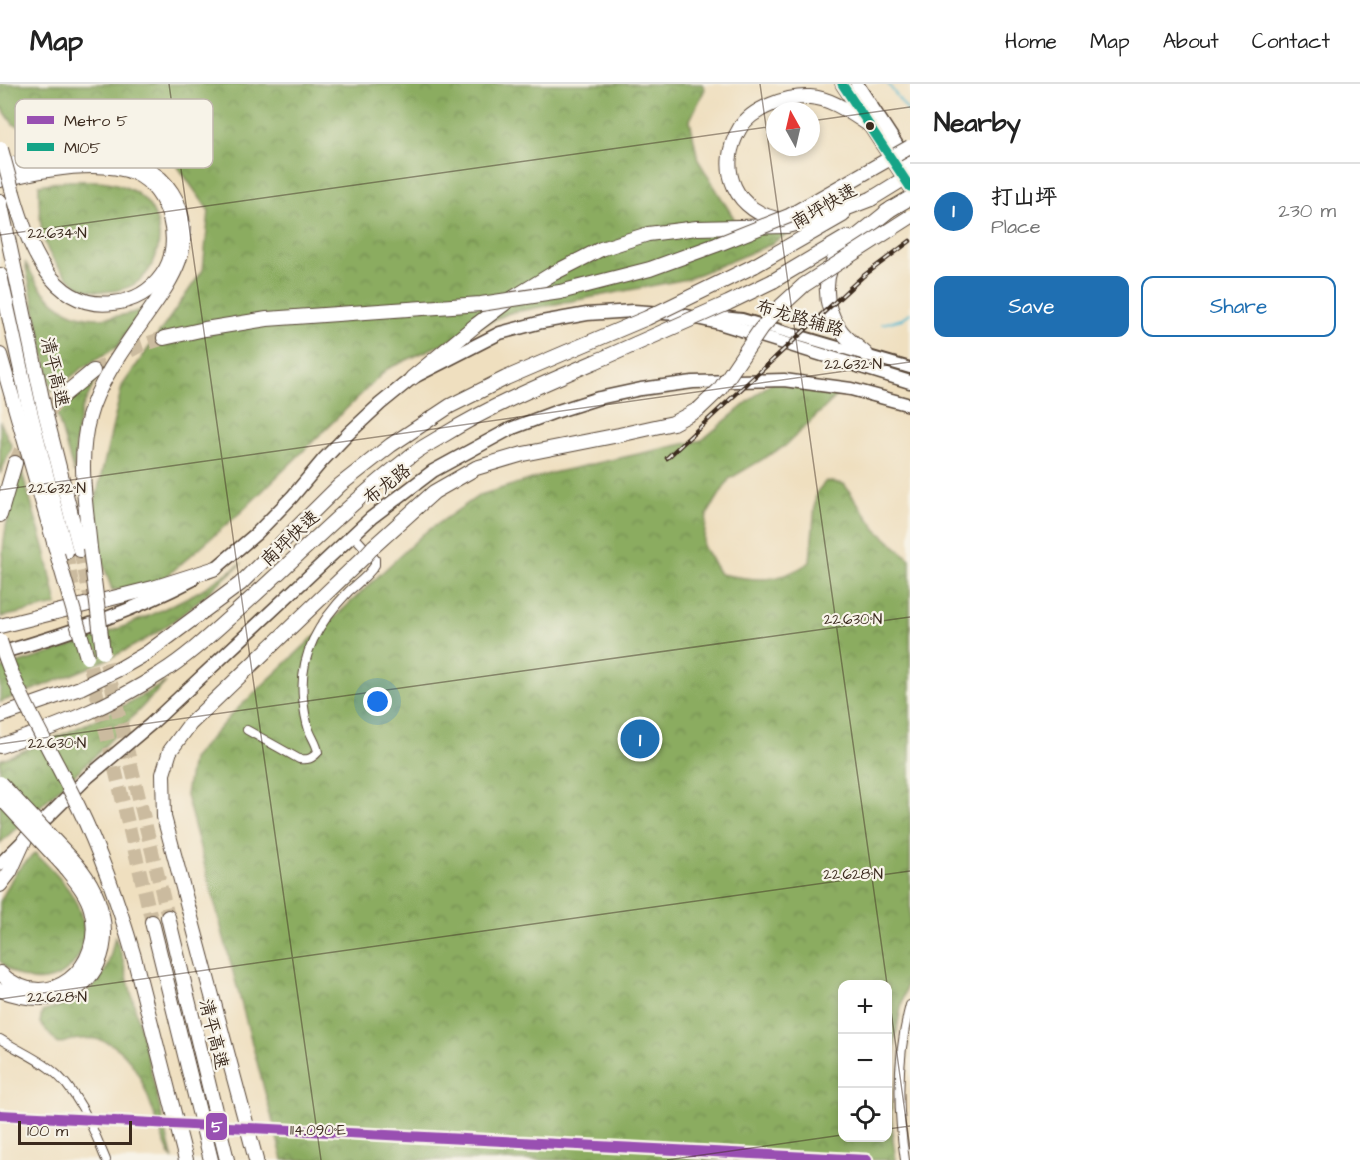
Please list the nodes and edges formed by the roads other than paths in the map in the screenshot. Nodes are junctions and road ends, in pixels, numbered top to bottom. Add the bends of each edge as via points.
1 (842, 84) edge
2 (857, 84) edge
3 (868, 124) junction
4 (910, 147) edge
5 (0, 148) edge
6 (15, 164) edge
7 (910, 165) edge
8 (0, 167) edge
9 (144, 168) edge
10 (910, 175) edge
11 (0, 180) edge
12 (910, 187) edge
13 (910, 198) edge
14 (871, 199) junction
15 (0, 201) edge
16 (892, 208) junction
17 (910, 217) edge
18 (809, 219) junction
19 (0, 275) edge
20 (678, 314) junction
21 (164, 338) tunnel mouth
22 (866, 354) junction
23 (0, 356) edge
24 (910, 368) edge
25 (93, 371) tunnel mouth
26 (412, 378) junction
27 (910, 382) edge
28 (60, 398) tunnel mouth
29 (910, 405) edge
30 (15, 463) tunnel mouth
31 (0, 515) edge
32 (353, 534) junction
33 (85, 549) junction
34 (61, 553) junction
35 (216, 568) junction
36 (0, 626) edge
37 (0, 641) edge
38 (103, 652) tunnel mouth
39 (0, 653) edge
40 (87, 657) tunnel mouth
41 (0, 716) edge
42 (246, 730) dead end
43 (0, 746) edge
44 (0, 783) edge
45 (0, 797) edge
46 (25, 839) junction
47 (68, 862) junction
48 (0, 864) edge
49 (0, 885) edge
50 (168, 917) tunnel mouth
51 (152, 922) tunnel mouth
52 (0, 973) edge
53 (0, 990) edge
54 (910, 1005) edge
55 (0, 1039) edge
56 (106, 1160) edge
57 (186, 1160) edge
58 (211, 1160) edge
59 (227, 1160) edge
60 (256, 1160) edge
61 (905, 1160) edge

1 - 3 main road
2 - 7 main road
3 - 12 main road
3 - 18 highway via 843,108 811,97 770,105 740,126 729,160 731,180 739,197 767,218
4 - 21 highway, bridge via 789,216 650,268 560,292 481,304 267,319
5 - 11 highway, bridge via 13,193 20,216 36,255 50,277 72,297 101,305 126,302 146,293 163,274 172,252 173,232 167,207 154,186 135,173 65,168 37,171
6 - 8 highway
9 - 33 highway via 174,195 182,215 184,238 170,284 105,380 89,416 82,457
10 - 14 highway, 南坪快速, bridge
13 - 16 highway, 南坪快速
14 - 18 highway
14 - 41 highway, 南坪快速, bridge via 754,266 450,406 340,485 240,584 147,653 80,688
15 - 33 highway, 清平高速 via 44,408
16 - 22 highway via 841,249 826,284 828,304 839,329
16 - 43 highway, 南坪快速, bridge via 728,303 465,422 409,456 164,672 90,713
17 - 60 highway, bridge via 822,273 789,299 760,330 720,389 699,409 673,423 523,454 476,468 434,492 190,724 170,751 163,774 164,817
18 - 26 highway via 787,226 697,228 648,234 601,249 508,301
19 - 34 highway, 清平高速
20 - 22 main road, 布龙路辅路 via 742,319
20 - 26 main road via 633,311 542,322 500,333
20 - 27 main road
22 - 24 main road, 布龙路辅路
23 - 34 highway
25 - 28 highway
26 - 35 main road via 349,433 264,526
29 - 32 main road, 布龙路 via 852,389 784,380 693,382 599,398 510,429 468,451 404,491
30 - 31 highway
32 - 42 street via 375,559 375,565 319,625 305,658 304,706 318,752 313,758 299,759
32 - 46 main road, 布龙路
33 - 38 highway, bridge
34 - 40 highway, bridge
35 - 36 highway via 132,594
35 - 39 main road via 157,598
37 - 57 highway, bridge via 24,702 98,848 116,896
44 - 47 highway, bridge
45 - 47 highway, bridge
46 - 48 main road, 布龙路
46 - 49 highway
47 - 52 highway via 91,908 94,936 89,958 75,975 52,988 19,986
47 - 53 highway via 83,870 104,918 103,951 94,970 81,985 61,996 28,998
50 - 59 highway, 清平高速
51 - 58 highway, 清平高速
54 - 61 street via 900,1074
55 - 56 street via 58,1076 80,1106

